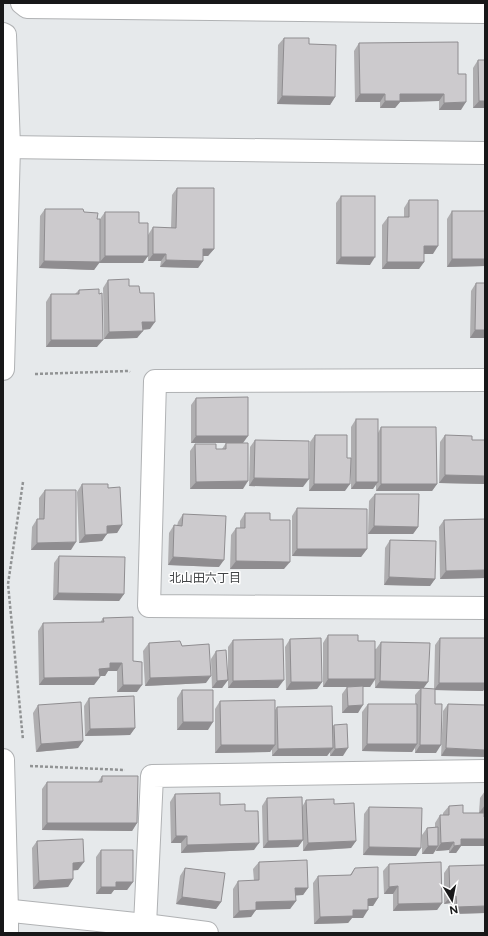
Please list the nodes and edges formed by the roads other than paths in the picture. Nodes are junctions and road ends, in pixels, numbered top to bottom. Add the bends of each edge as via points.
1 (22, 3) edge
2 (485, 12) edge
3 (3, 34) edge
4 (6, 147) edge
5 (485, 153) edge
6 (4, 310) edge
7 (3, 369) edge
8 (485, 380) edge
9 (485, 608) edge
10 (3, 760) edge
11 (485, 771) edge
12 (5, 911) edge
13 (145, 925) junction
14 (7, 933) edge
15 (207, 933) edge

1 - 2 street via 27,7
3 - 4 street
4 - 5 street
4 - 6 street
6 - 7 street
8 - 9 street via 155,382 149,606
10 - 12 street
11 - 13 street via 152,776
12 - 13 street
12 - 14 street
13 - 15 street

